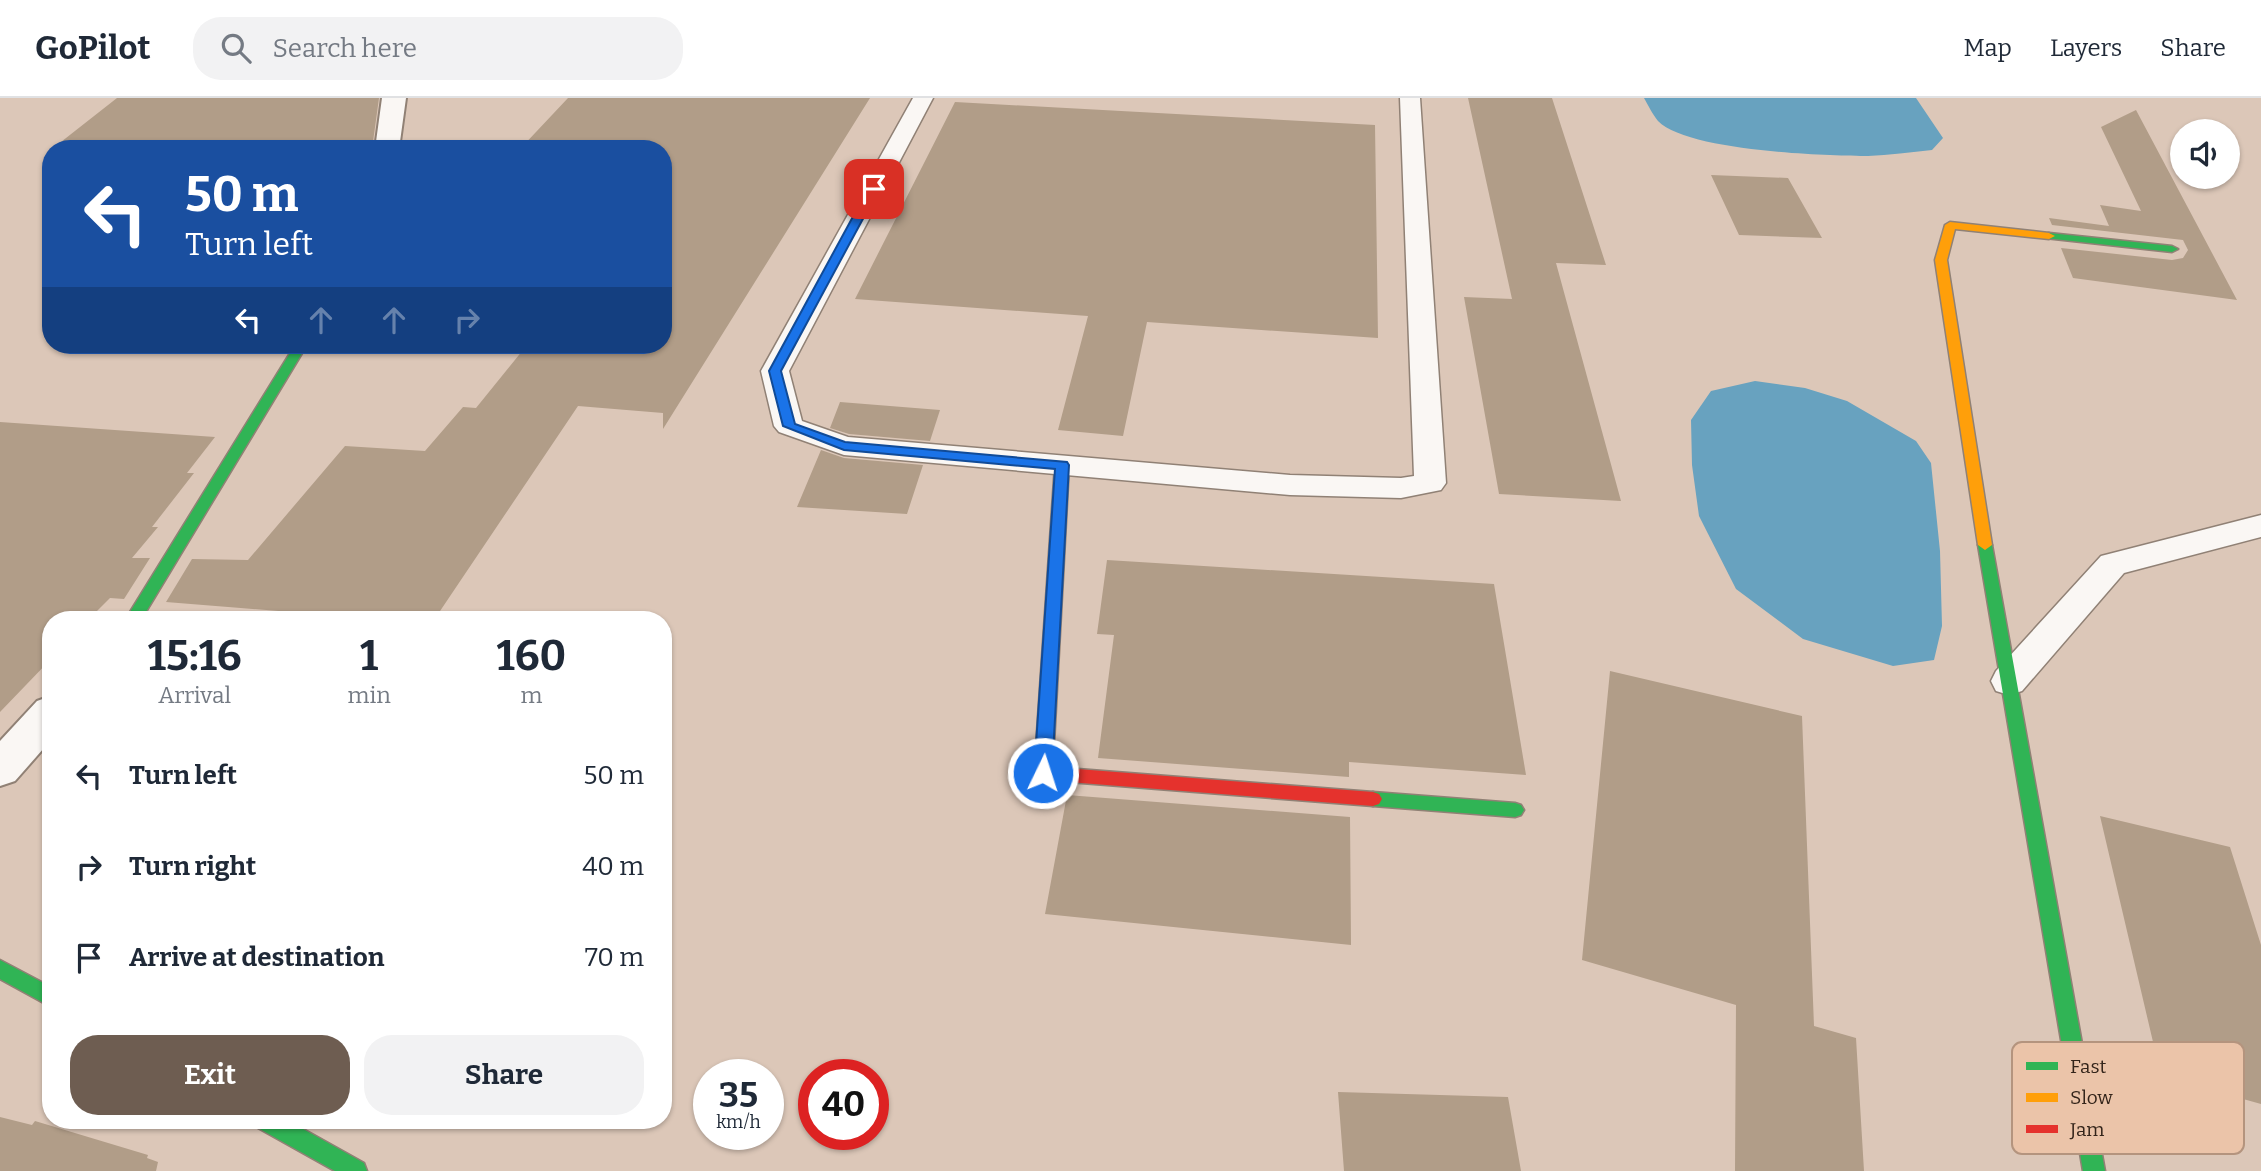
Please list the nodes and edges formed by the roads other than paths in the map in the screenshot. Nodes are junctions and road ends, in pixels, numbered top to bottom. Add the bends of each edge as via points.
1 (394, 98) edge
2 (923, 98) edge
3 (1410, 98) edge
4 (388, 140) edge
5 (2172, 249) dead end
6 (296, 354) edge
7 (1062, 465) junction
8 (2261, 526) edge
9 (138, 611) edge
10 (2009, 681) junction
11 (42, 722) edge
12 (0, 769) edge
13 (1515, 810) dead end
14 (0, 969) edge
15 (42, 993) edge
16 (2072, 1042) edge
17 (282, 1129) edge
18 (356, 1171) edge

1 - 4 street
2 - 7 lane via 775,371 789,426 844,446
3 - 7 lane via 1430,483 1401,488 1290,485
5 - 10 main road via 1950,225 1941,260
6 - 9 main road
7 - 13 main road via 1043,773
8 - 10 lane via 2113,564
10 - 16 main road
11 - 12 street
14 - 15 main road
17 - 18 main road

